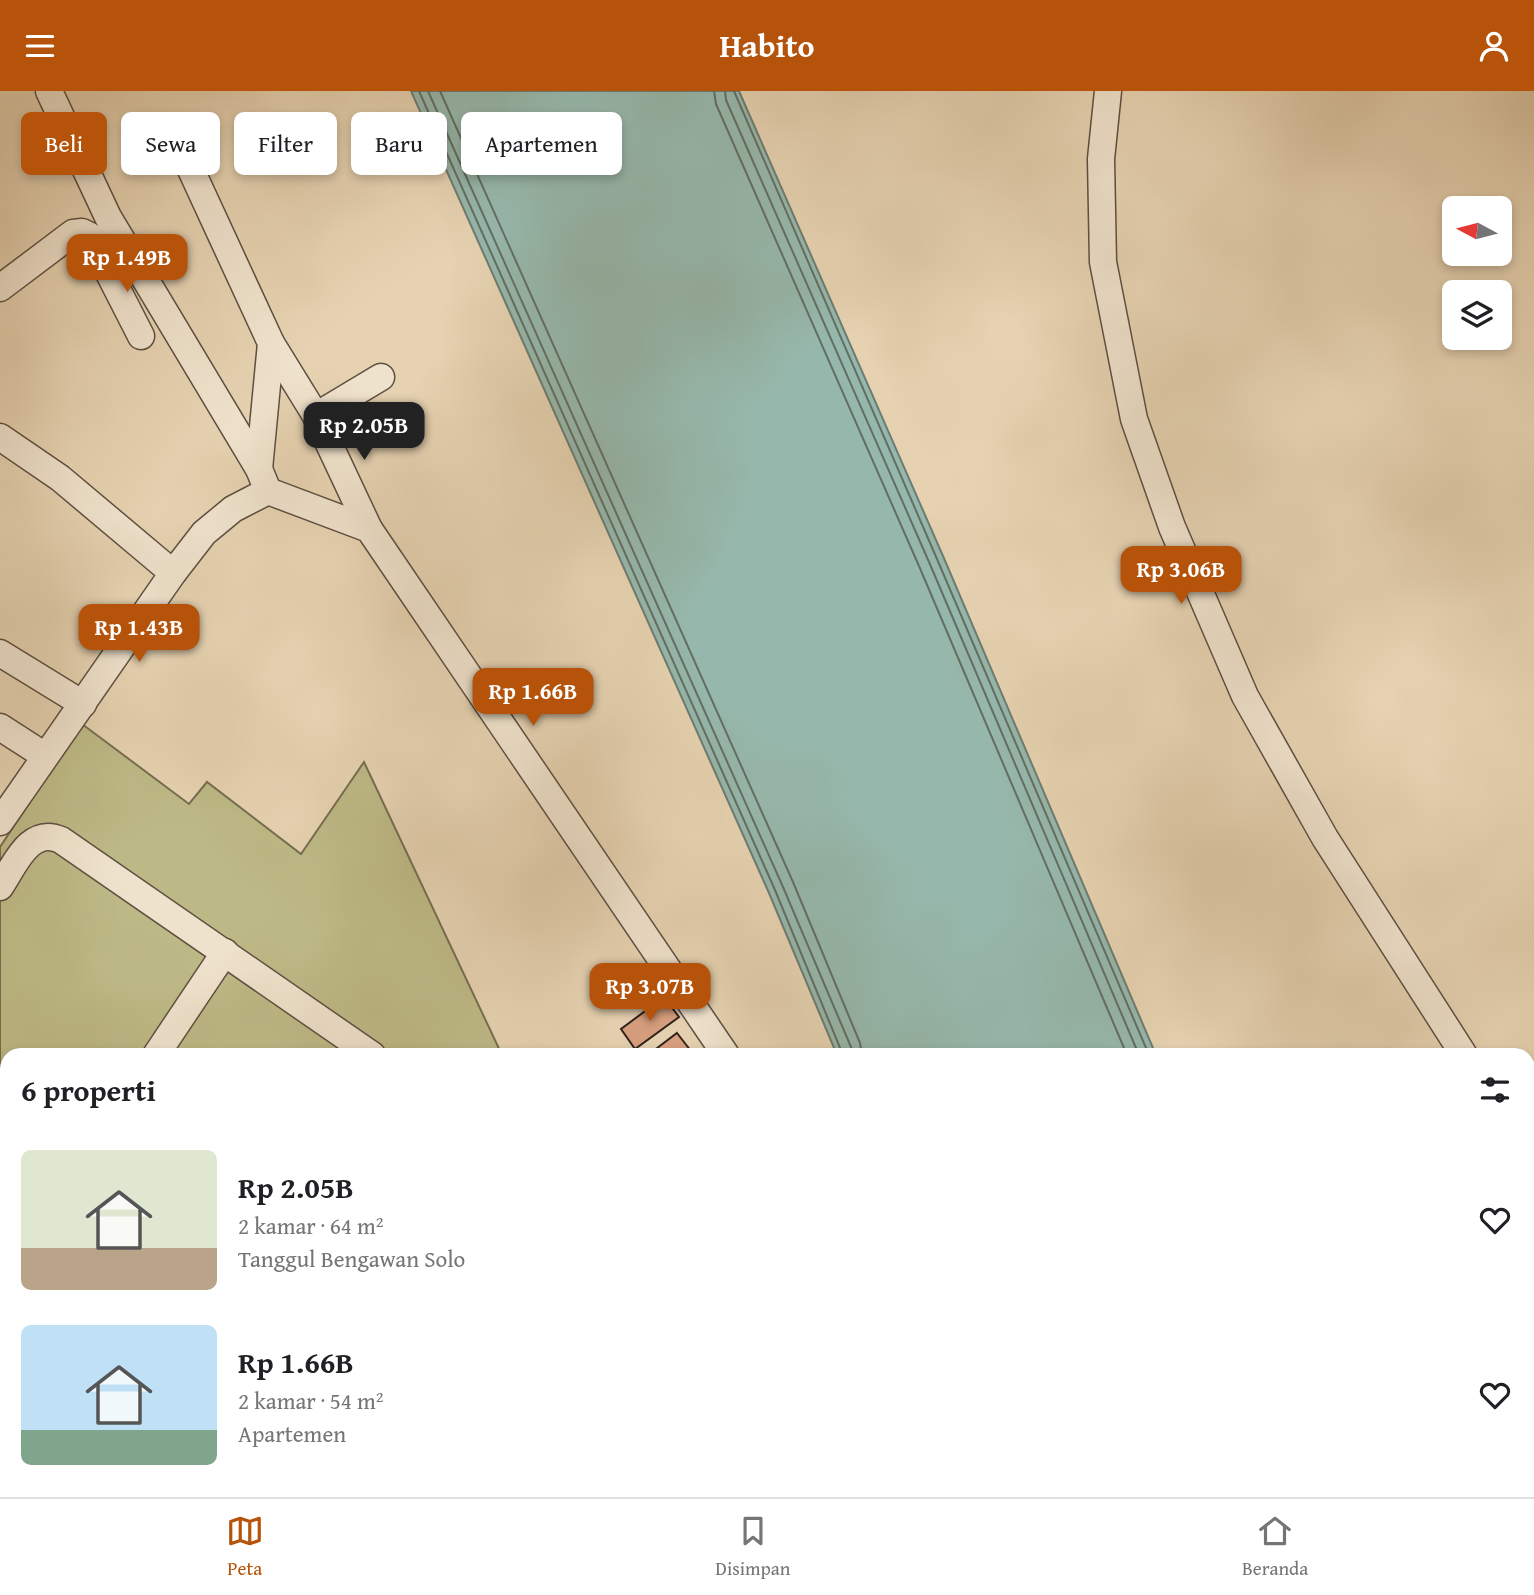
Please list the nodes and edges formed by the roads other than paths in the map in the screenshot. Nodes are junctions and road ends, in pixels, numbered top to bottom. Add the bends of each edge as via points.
1 (49, 91) edge
2 (1108, 91) edge
3 (193, 175) edge
4 (0, 288) edge
5 (141, 336) dead end
6 (271, 343) junction
7 (381, 377) dead end
8 (316, 415) junction
9 (0, 437) edge
10 (264, 480) junction
11 (369, 529) junction
12 (173, 573) junction
13 (0, 653) edge
14 (83, 704) junction
15 (0, 727) edge
16 (45, 756) junction
17 (0, 822) edge
18 (0, 887) edge
19 (225, 952) junction
20 (161, 1048) edge
21 (362, 1048) edge
22 (721, 1048) edge
23 (1460, 1048) edge

1 - 10 street via 108,217
2 - 23 street via 1101,159 1103,262 1134,419 1172,527 1245,696 1325,838
3 - 6 street
4 - 5 street via 73,233 82,232 90,236
6 - 8 street
6 - 10 street
7 - 8 street
8 - 11 street
9 - 12 street via 60,478
10 - 11 street
10 - 12 street via 204,533
11 - 22 street
12 - 14 street
13 - 14 street
14 - 16 street
15 - 16 street
16 - 17 street
18 - 19 street via 28,845 52,836
19 - 20 street
19 - 21 street

